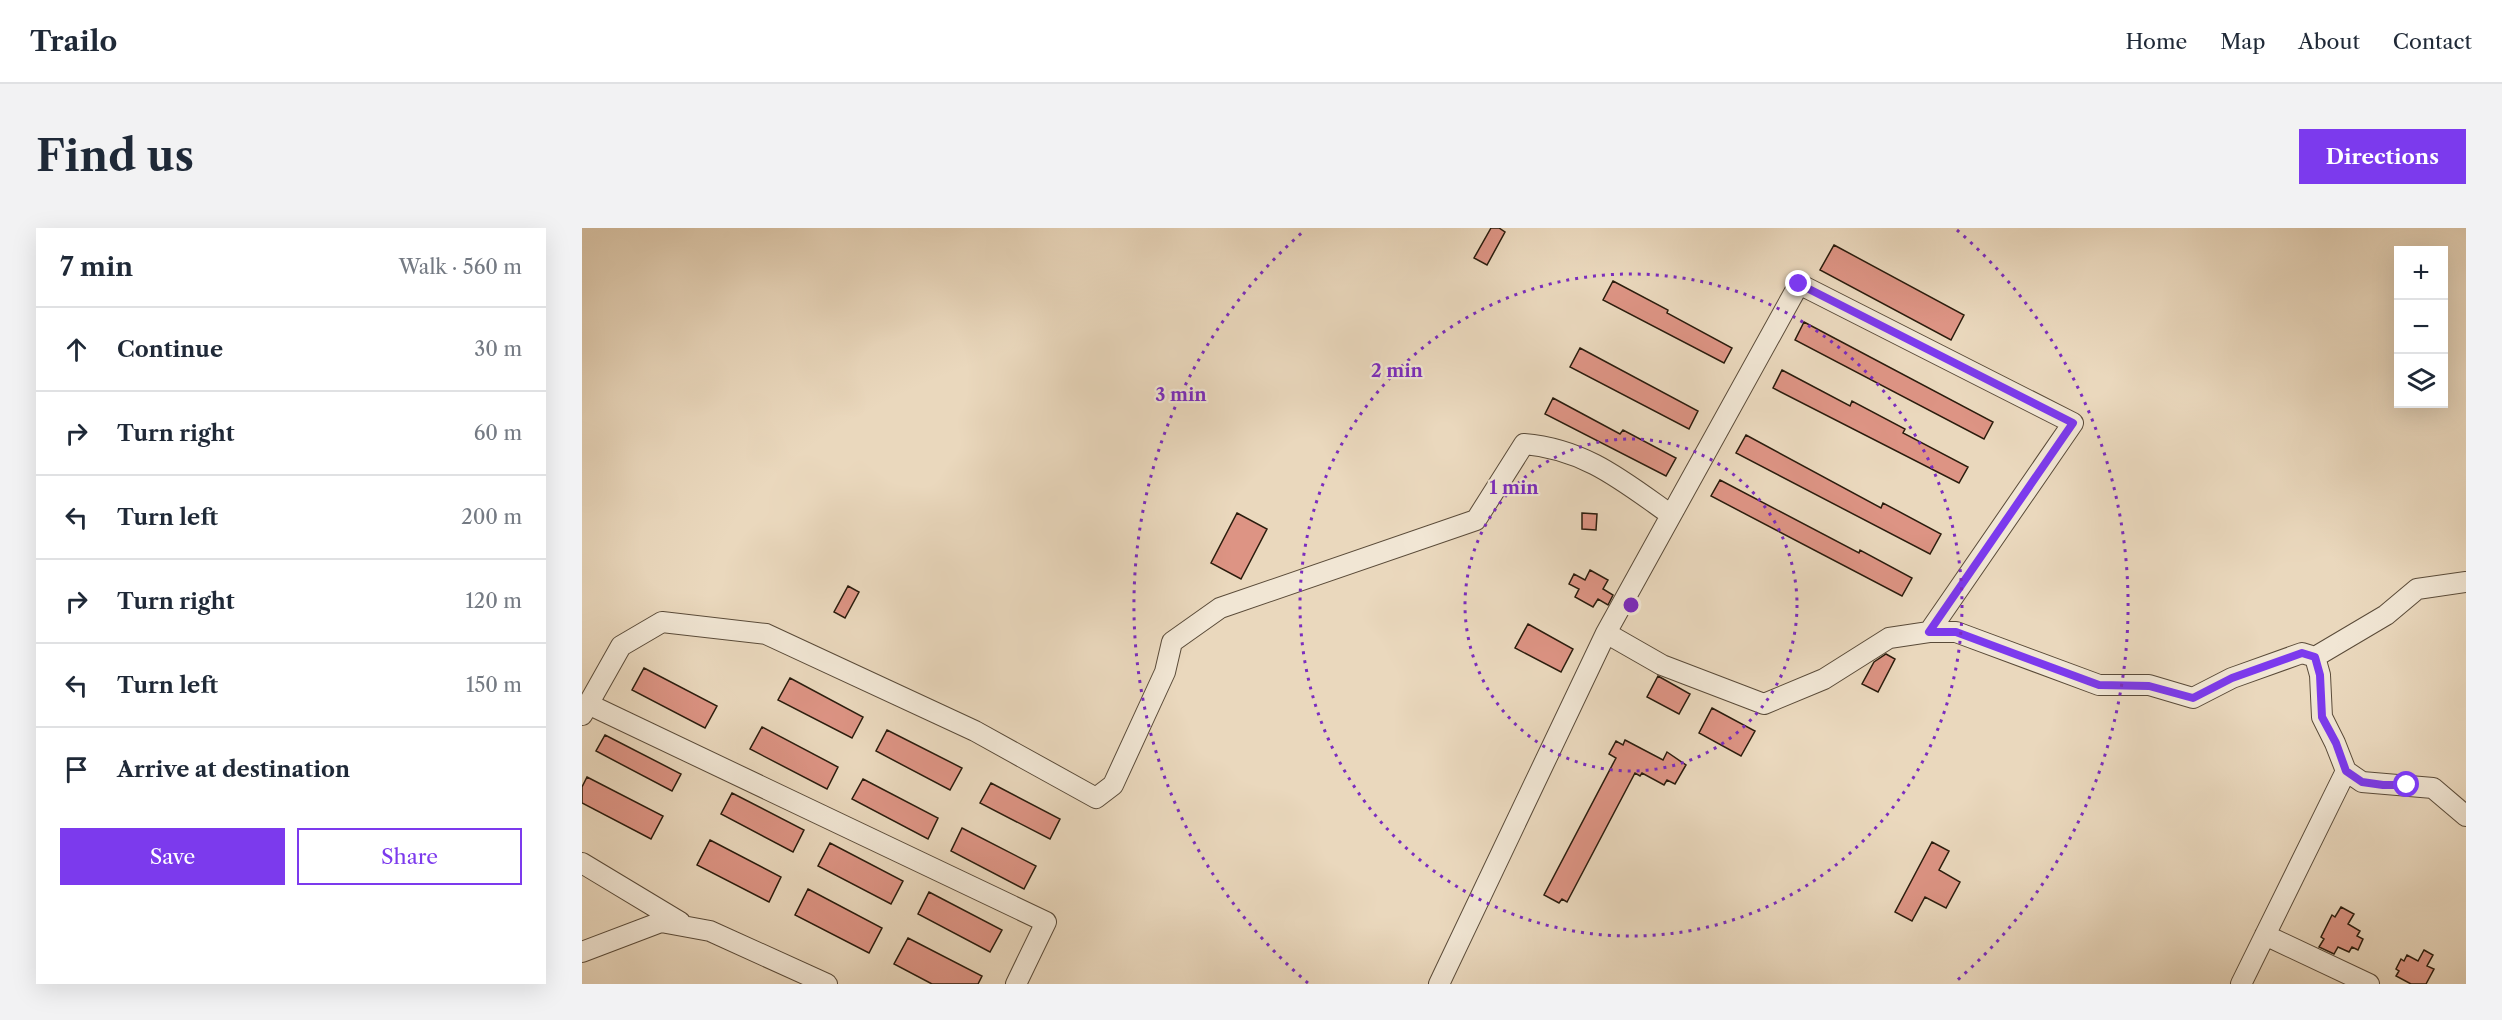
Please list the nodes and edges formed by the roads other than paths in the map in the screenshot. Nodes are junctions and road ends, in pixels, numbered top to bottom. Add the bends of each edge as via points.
1 (1671, 515) junction
2 (2466, 582) edge
3 (1929, 632) junction
4 (1606, 633) junction
5 (2315, 657) junction
6 (585, 709) edge
7 (2346, 771) junction
8 (2466, 816) edge
9 (582, 863) edge
10 (688, 927) junction
11 (2265, 935) junction
12 (582, 952) edge
13 (827, 984) edge
14 (1016, 984) edge
15 (1439, 984) edge
16 (2241, 984) edge
17 (2369, 984) edge

1 - 3 street via 1799,284 2073,423
1 - 4 street
1 - 6 street via 1603,467 1547,446 1524,444 1476,520 1220,608 1172,642 1165,672 1113,785 1096,798 975,731 766,634 662,621 621,646
2 - 5 street via 2417,589 2386,615
3 - 4 street via 1889,638 1824,679 1764,704 1662,665
3 - 5 street via 1956,632 2099,685 2149,686 2193,698 2232,678 2302,653
4 - 15 street
5 - 7 street via 2322,717
6 - 14 street via 1046,922
7 - 8 street via 2362,782 2433,788
7 - 11 street
9 - 10 street
10 - 12 street via 661,922
10 - 13 street via 710,931
11 - 16 street
11 - 17 street

